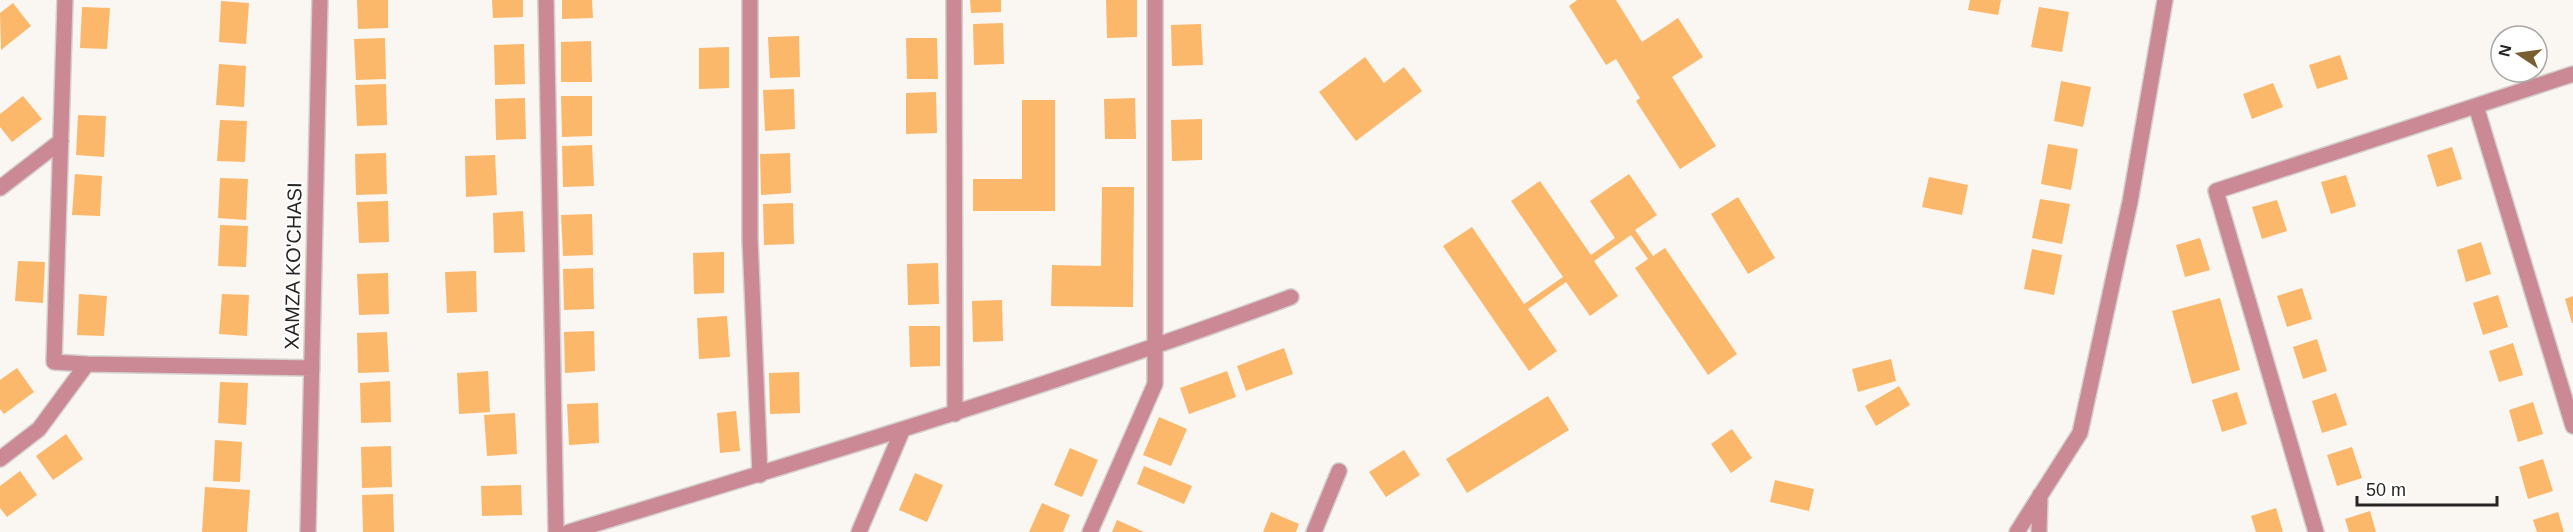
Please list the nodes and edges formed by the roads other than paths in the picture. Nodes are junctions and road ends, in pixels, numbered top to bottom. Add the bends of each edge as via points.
1 (65, 0) edge
2 (320, 0) edge
3 (546, 0) edge
4 (750, 0) edge
5 (954, 0) edge
6 (1155, 0) edge
7 (2165, 0) edge
8 (2573, 74) edge
9 (2476, 106) junction
10 (61, 141) junction
11 (0, 188) edge
12 (1291, 297) dead end
13 (1155, 348) junction
14 (87, 364) junction
15 (312, 368) junction
16 (955, 414) junction
17 (2573, 426) edge
18 (902, 431) junction
19 (0, 459) edge
20 (1339, 471) dead end
21 (760, 475) junction
22 (2040, 495) junction
23 (586, 529) edge
24 (308, 532) edge
25 (556, 532) edge
26 (569, 532) edge
27 (859, 532) edge
28 (1090, 532) edge
29 (1314, 532) edge
30 (2017, 532) edge
31 (2039, 532) edge
32 (2316, 532) edge

1 - 10 street
2 - 15 street, XAMZA KO'CHASI
3 - 25 street
4 - 21 street via 750,239
5 - 16 street
6 - 13 street
7 - 22 street via 2130,202 2080,433
8 - 9 street
9 - 17 street
9 - 32 street via 2216,191
10 - 11 street
10 - 14 street via 54,362
12 - 13 street
13 - 16 street
13 - 28 street via 1155,384
14 - 15 street
14 - 19 street via 39,429
15 - 24 street, XAMZA KO'CHASI
16 - 18 street
18 - 21 street
18 - 27 street
20 - 29 street
21 - 23 street
22 - 30 street
22 - 31 street
23 - 26 street

